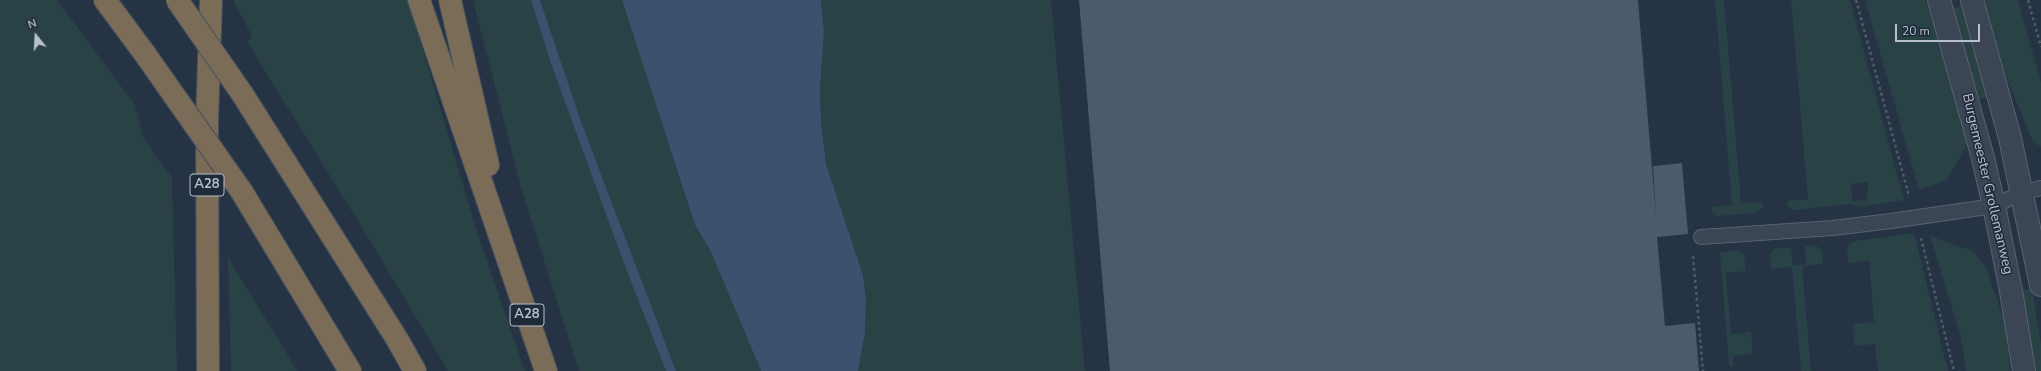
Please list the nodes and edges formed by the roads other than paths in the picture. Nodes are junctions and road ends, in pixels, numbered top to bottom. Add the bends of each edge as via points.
1 (105, 0) edge
2 (177, 0) edge
3 (211, 0) edge
4 (419, 0) edge
5 (450, 0) edge
6 (1939, 0) edge
7 (1972, 0) edge
8 (2032, 190) edge
9 (1994, 206) junction
10 (1701, 237) dead end
11 (509, 260) junction
12 (2041, 285) edge
13 (208, 371) edge
14 (350, 371) edge
15 (415, 371) edge
16 (546, 371) edge
17 (2024, 371) edge

1 - 14 highway, A28, bridge via 242,192
2 - 15 highway, bridge via 243,95
3 - 13 highway, A28 via 207,129
4 - 11 highway, A28
5 - 11 highway, A28
6 - 9 street, Burgemeester Grollemanweg
7 - 8 street via 2010,138
8 - 9 lane
8 - 12 street
9 - 10 lane via 1832,228
9 - 17 street, Burgemeester Grollemanweg
11 - 16 highway, A28

